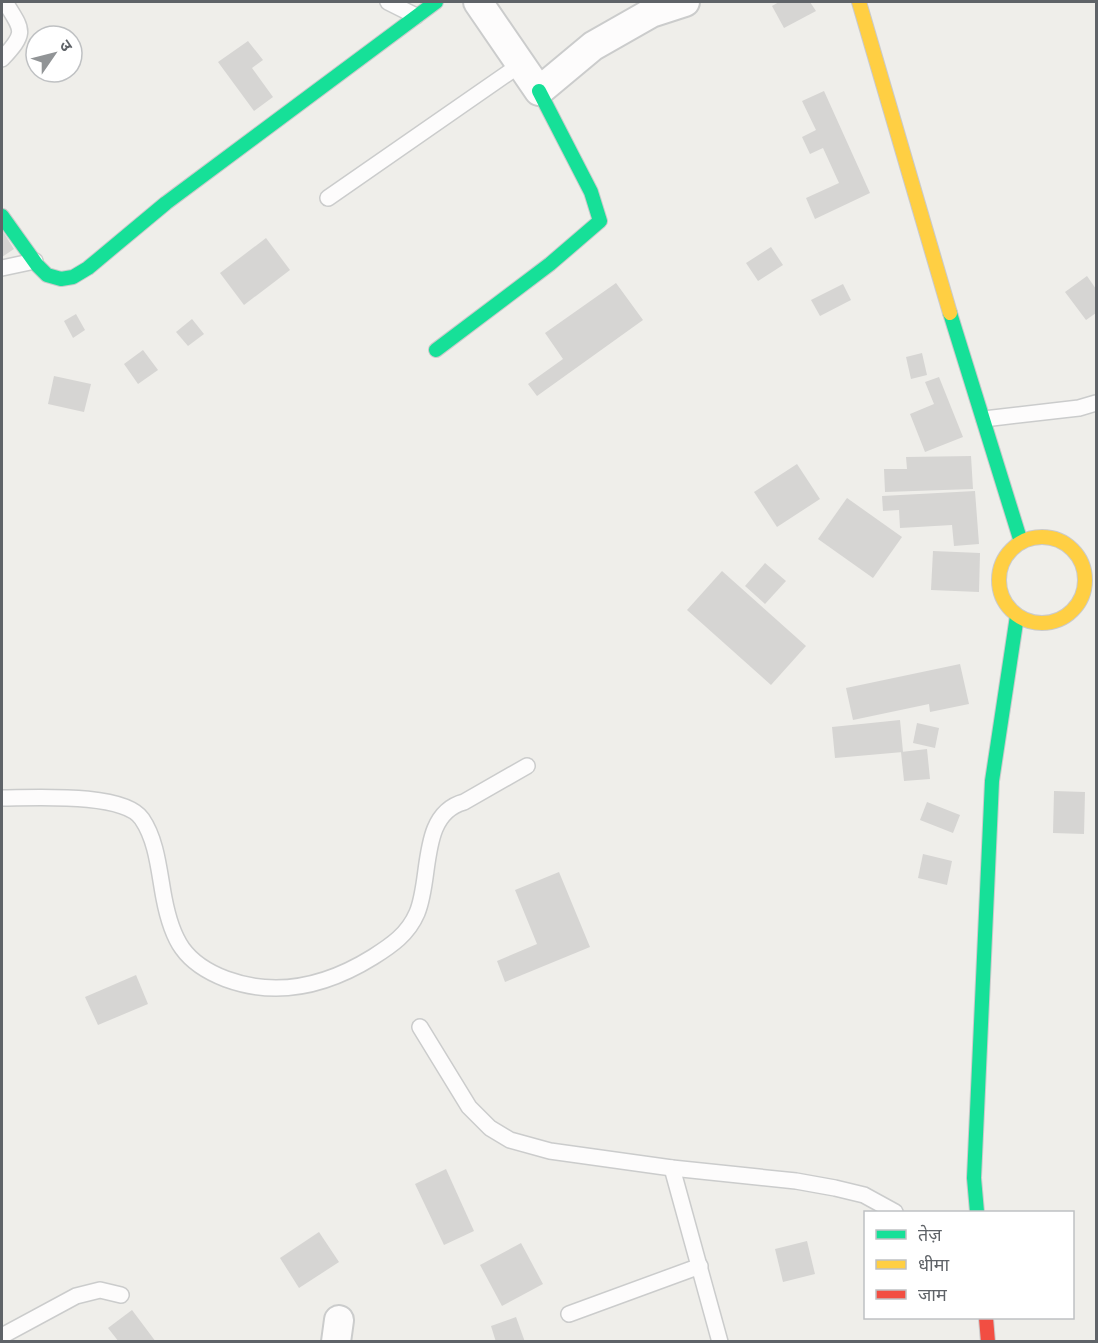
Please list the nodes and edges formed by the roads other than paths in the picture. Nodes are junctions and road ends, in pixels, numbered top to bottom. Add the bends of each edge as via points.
1 (5, 2) edge
2 (388, 2) edge
3 (436, 2) edge
4 (478, 2) edge
5 (684, 2) edge
6 (859, 2) edge
7 (416, 16) junction
8 (2, 59) edge
9 (521, 64) junction
10 (539, 91) junction
11 (328, 198) dead end
12 (2, 216) edge
13 (34, 261) junction
14 (2, 268) edge
15 (436, 350) dead end
16 (1096, 403) edge
17 (984, 419) junction
18 (1021, 542) junction
19 (1090, 592) edge
20 (1017, 616) junction
21 (527, 766) dead end
22 (2, 798) edge
23 (420, 1027) dead end
24 (672, 1168) junction
25 (893, 1211) edge
26 (977, 1211) edge
27 (700, 1266) junction
28 (121, 1295) dead end
29 (569, 1314) dead end
30 (986, 1319) edge
31 (2, 1336) edge
32 (720, 1341) edge
33 (988, 1341) edge

1 - 8 lane via 20,31
2 - 7 lane
3 - 7 main road
4 - 9 street
5 - 10 street via 651,13 593,46
6 - 17 main road
7 - 13 main road via 166,203 88,268 61,279 47,275
9 - 10 street
9 - 11 lane
10 - 15 main road via 591,192 600,221
12 - 13 main road
13 - 14 lane
16 - 17 lane
17 - 18 main road
18 - 19 main road via 1034,537 1062,542 1081,562
18 - 20 main road via 1009,551 999,578 1000,592
19 - 20 main road via 1058,620 1030,622
20 - 26 main road via 993,782 974,1178
21 - 22 lane via 443,814 432,839 418,912 396,943 332,979 303,987 271,989 243,985 214,974 180,946 169,925 148,832 141,817 129,808 66,797
23 - 24 lane via 469,1107 490,1128 510,1140 550,1151
24 - 25 lane via 835,1188 864,1195
24 - 27 lane
27 - 29 lane
27 - 32 lane
28 - 31 lane via 100,1290 76,1296
30 - 33 main road

